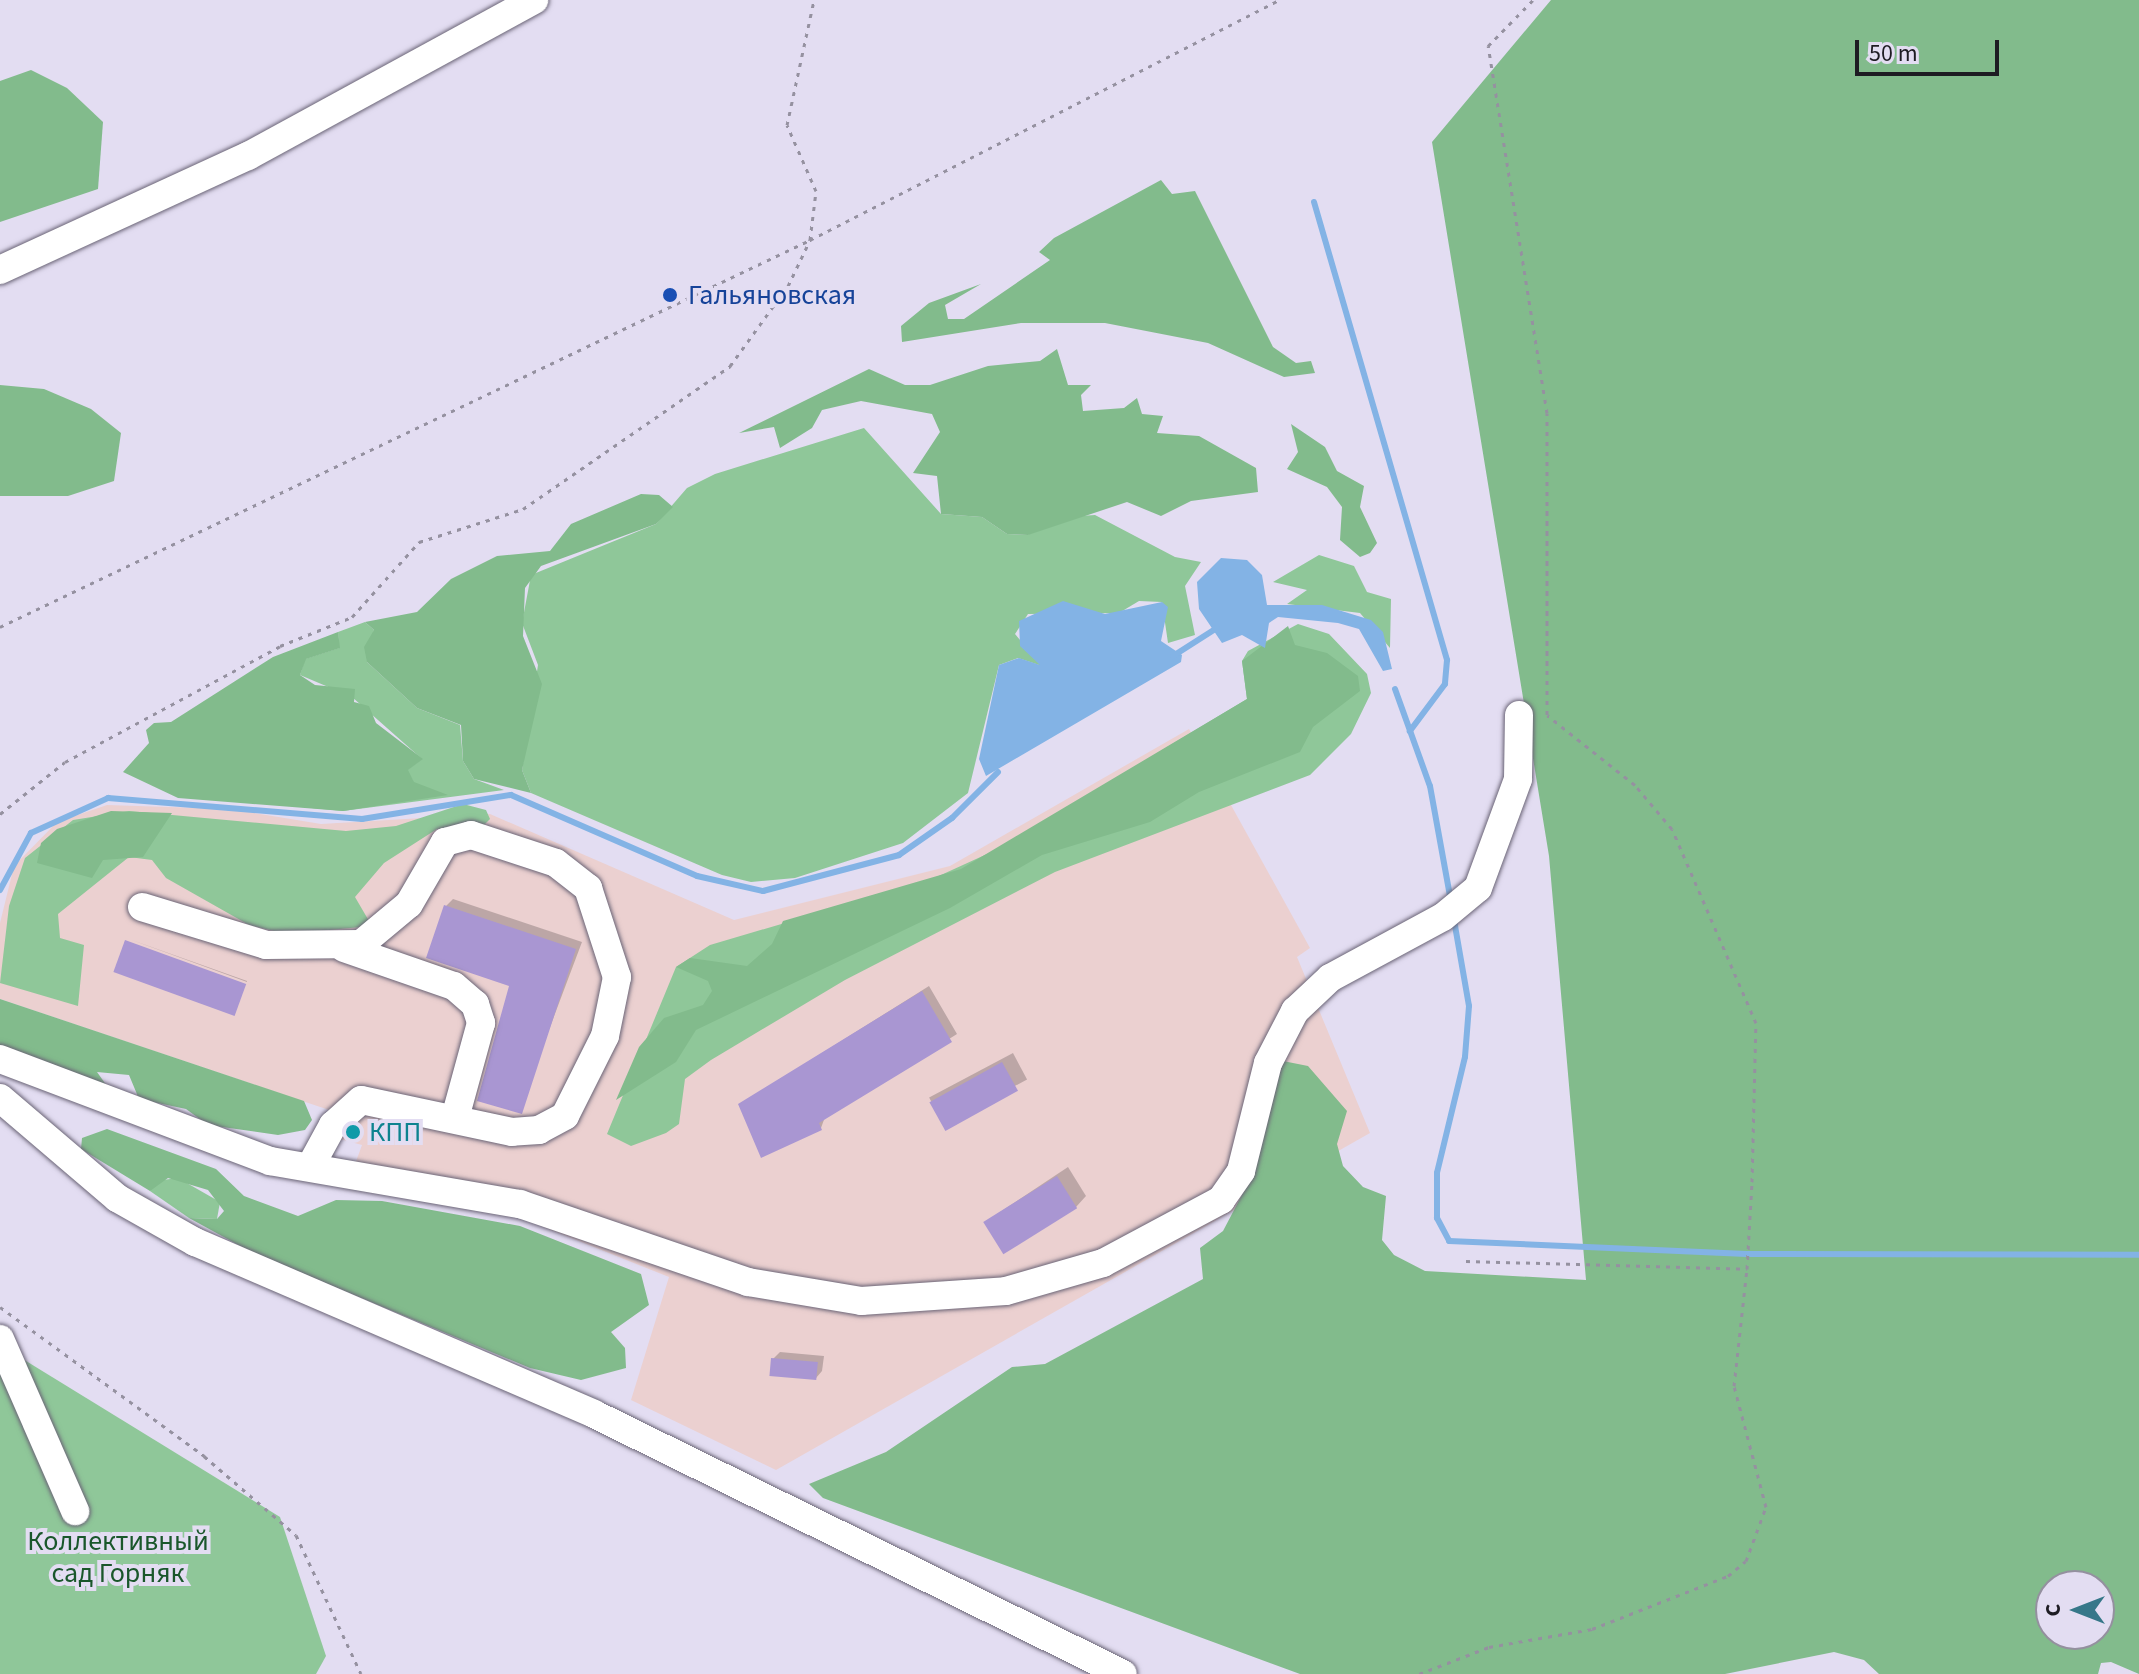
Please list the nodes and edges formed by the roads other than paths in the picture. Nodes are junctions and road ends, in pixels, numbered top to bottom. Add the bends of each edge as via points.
1 (534, 0) edge
2 (0, 270) edge
3 (1519, 715) dead end
4 (142, 907) dead end
5 (344, 948) junction
6 (0, 1059) edge
7 (0, 1098) edge
8 (455, 1118) junction
9 (310, 1167) junction
10 (0, 1339) edge
11 (75, 1511) dead end
12 (1123, 1674) edge

1 - 2 lane via 248,156
3 - 9 lane via 1518,779 1478,888 1453,911 1311,992 1280,1034 1232,1187 1206,1211 1103,1263 975,1297 826,1298 713,1271 520,1204
4 - 5 lane via 266,945
5 - 8 lane via 454,986 475,1004 481,1023
5 - 8 lane via 387,929 436,852 456,836 556,863 588,888 617,977 605,1036 577,1100 554,1126 526,1132
6 - 9 lane via 210,1142
7 - 12 lane via 117,1198 195,1242 594,1414
8 - 9 lane via 361,1100 333,1125
10 - 11 lane

